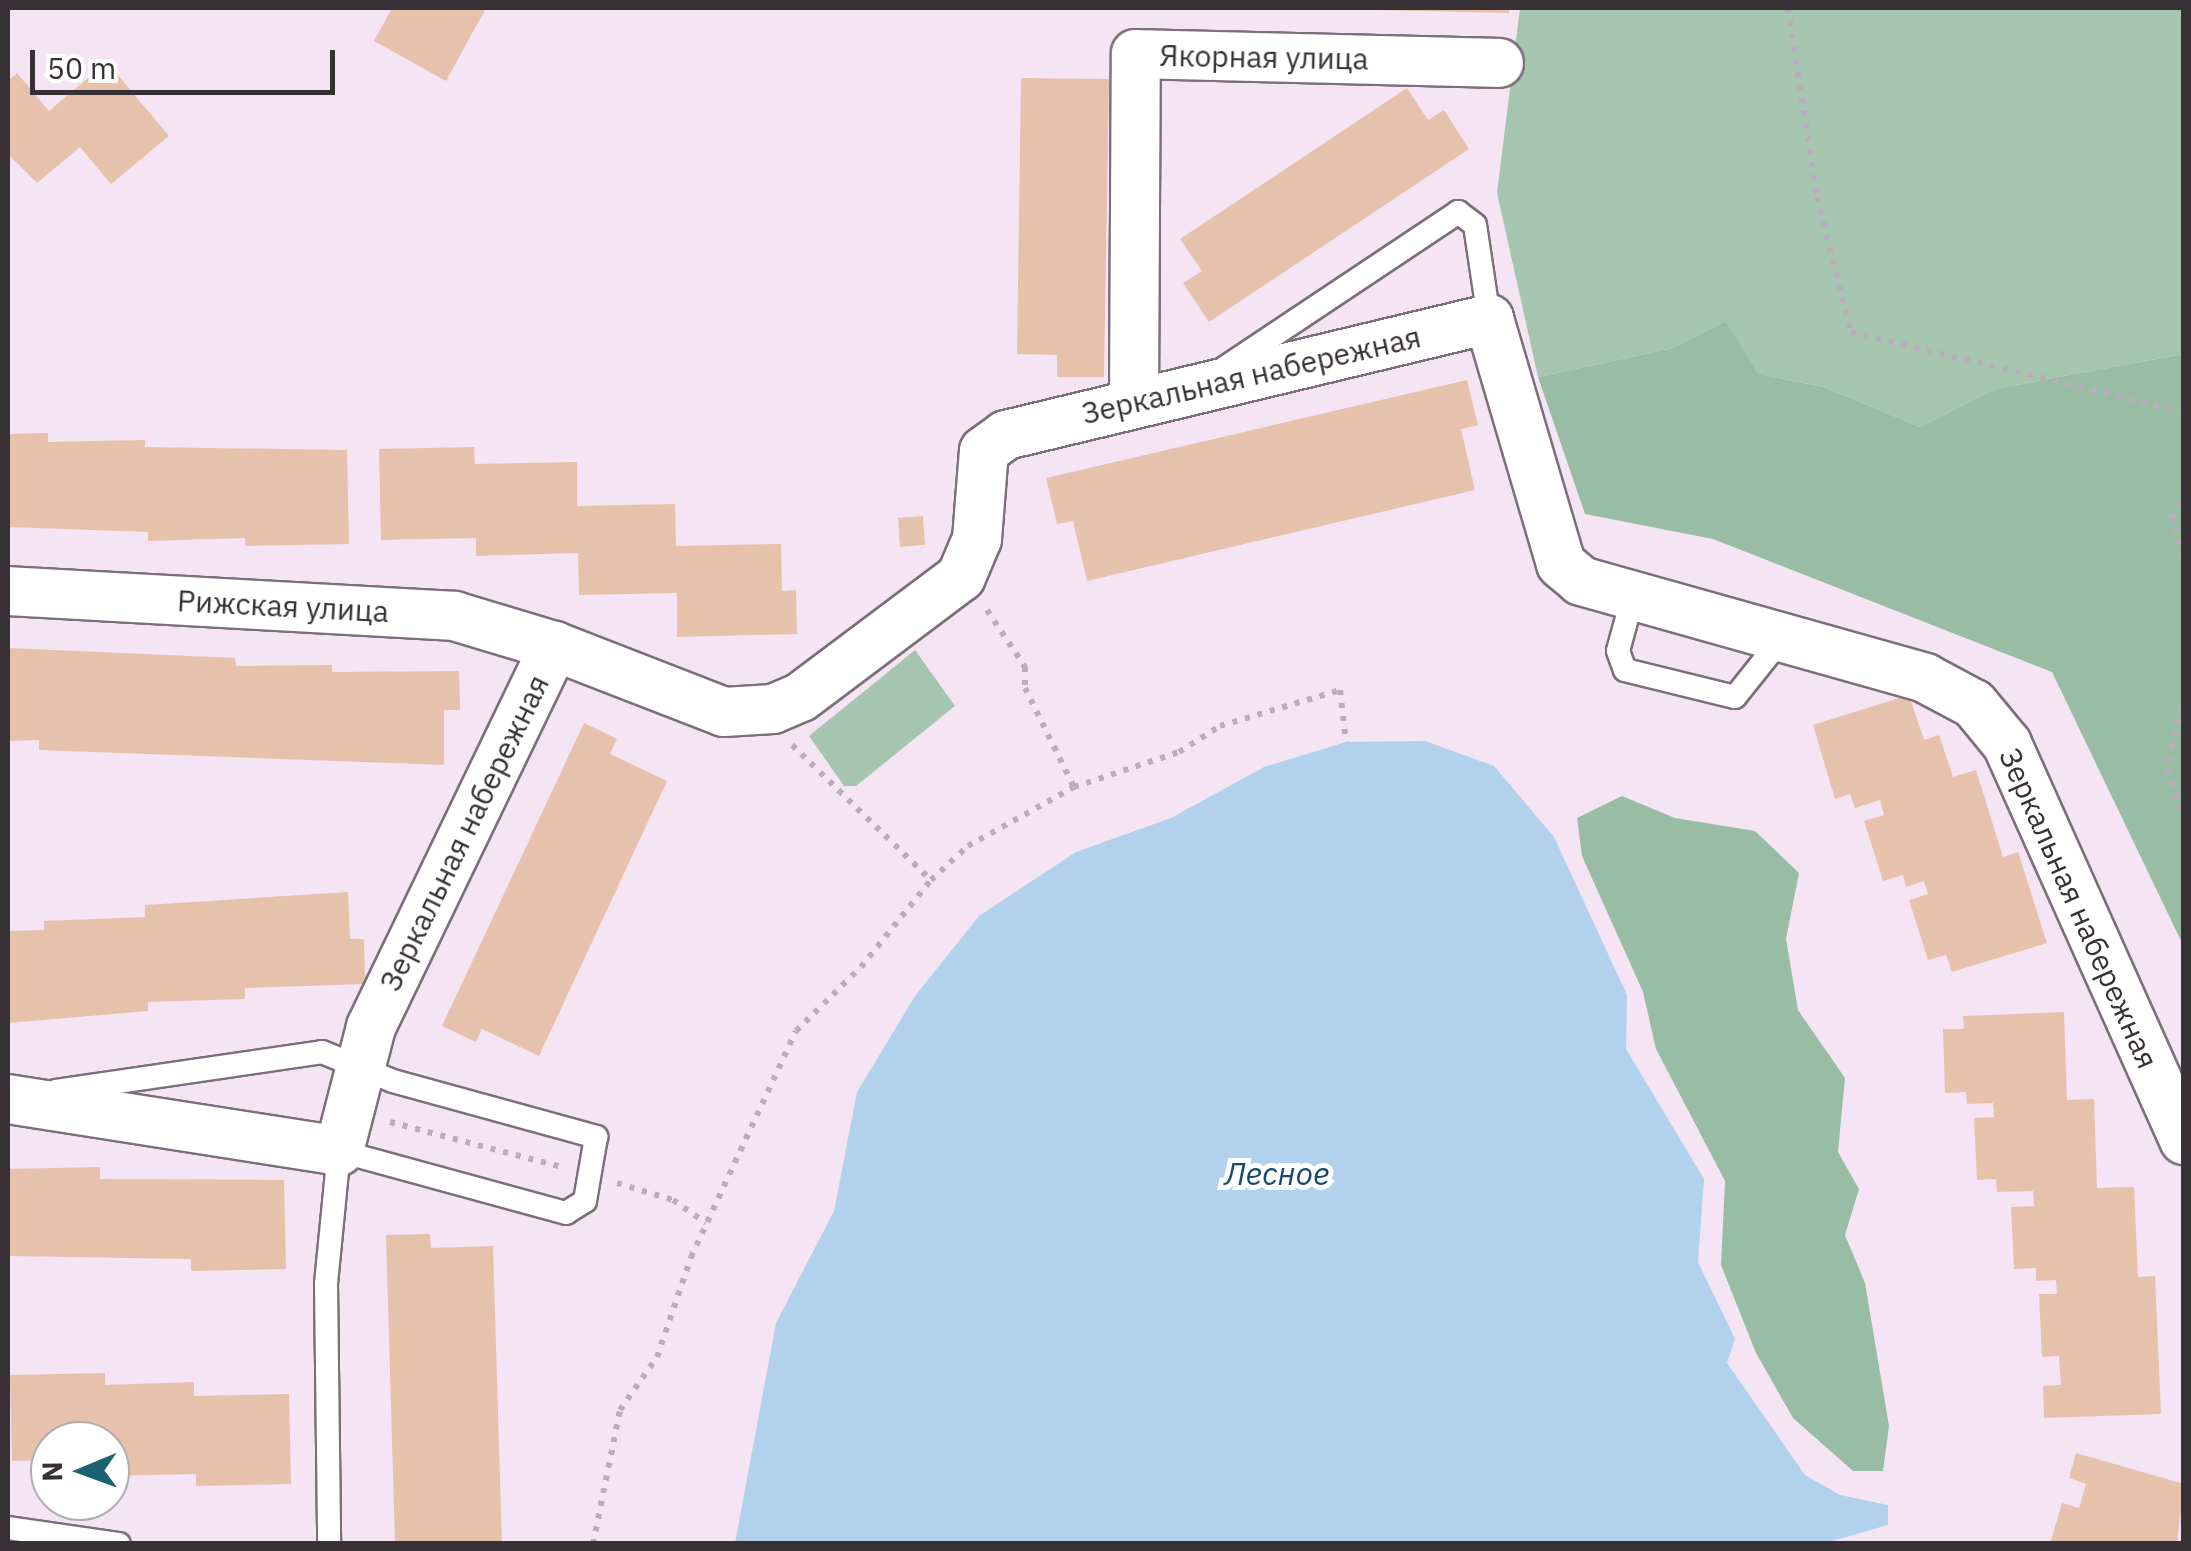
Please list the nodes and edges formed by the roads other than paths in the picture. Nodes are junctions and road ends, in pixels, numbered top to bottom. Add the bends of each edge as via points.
1 (1498, 63) dead end
2 (1490, 320) junction
3 (1200, 385) junction
4 (1134, 400) junction
5 (8, 590) edge
6 (1633, 596) junction
7 (1782, 638) junction
8 (554, 646) junction
9 (355, 1066) junction
10 (8, 1099) edge
11 (2184, 1140) edge
12 (339, 1151) junction
13 (8, 1528) edge
14 (119, 1544) edge
15 (329, 1544) edge

1 - 4 street, Якорная улица via 1136,54
2 - 3 street, Зеркальная набережная
2 - 3 lane via 1475,225 1451,214
2 - 6 street, Зеркальная набережная via 1561,564 1581,581
3 - 4 street, Зеркальная набережная
4 - 8 street, Зеркальная набережная via 1006,435 984,451 977,539 961,577 801,697 773,709 724,712
5 - 8 street, Рижская улица via 454,616
6 - 7 street, Зеркальная набережная
6 - 7 lane via 1618,652 1625,670 1735,697
7 - 11 street, Зеркальная набережная via 1924,678 1974,704 2006,744
8 - 9 street, Зеркальная набережная
9 - 10 lane via 303,1053
9 - 12 street, Зеркальная набережная
9 - 12 lane via 586,1129 599,1151 585,1202 566,1212
10 - 12 street
12 - 15 lane via 326,1284
13 - 14 lane

